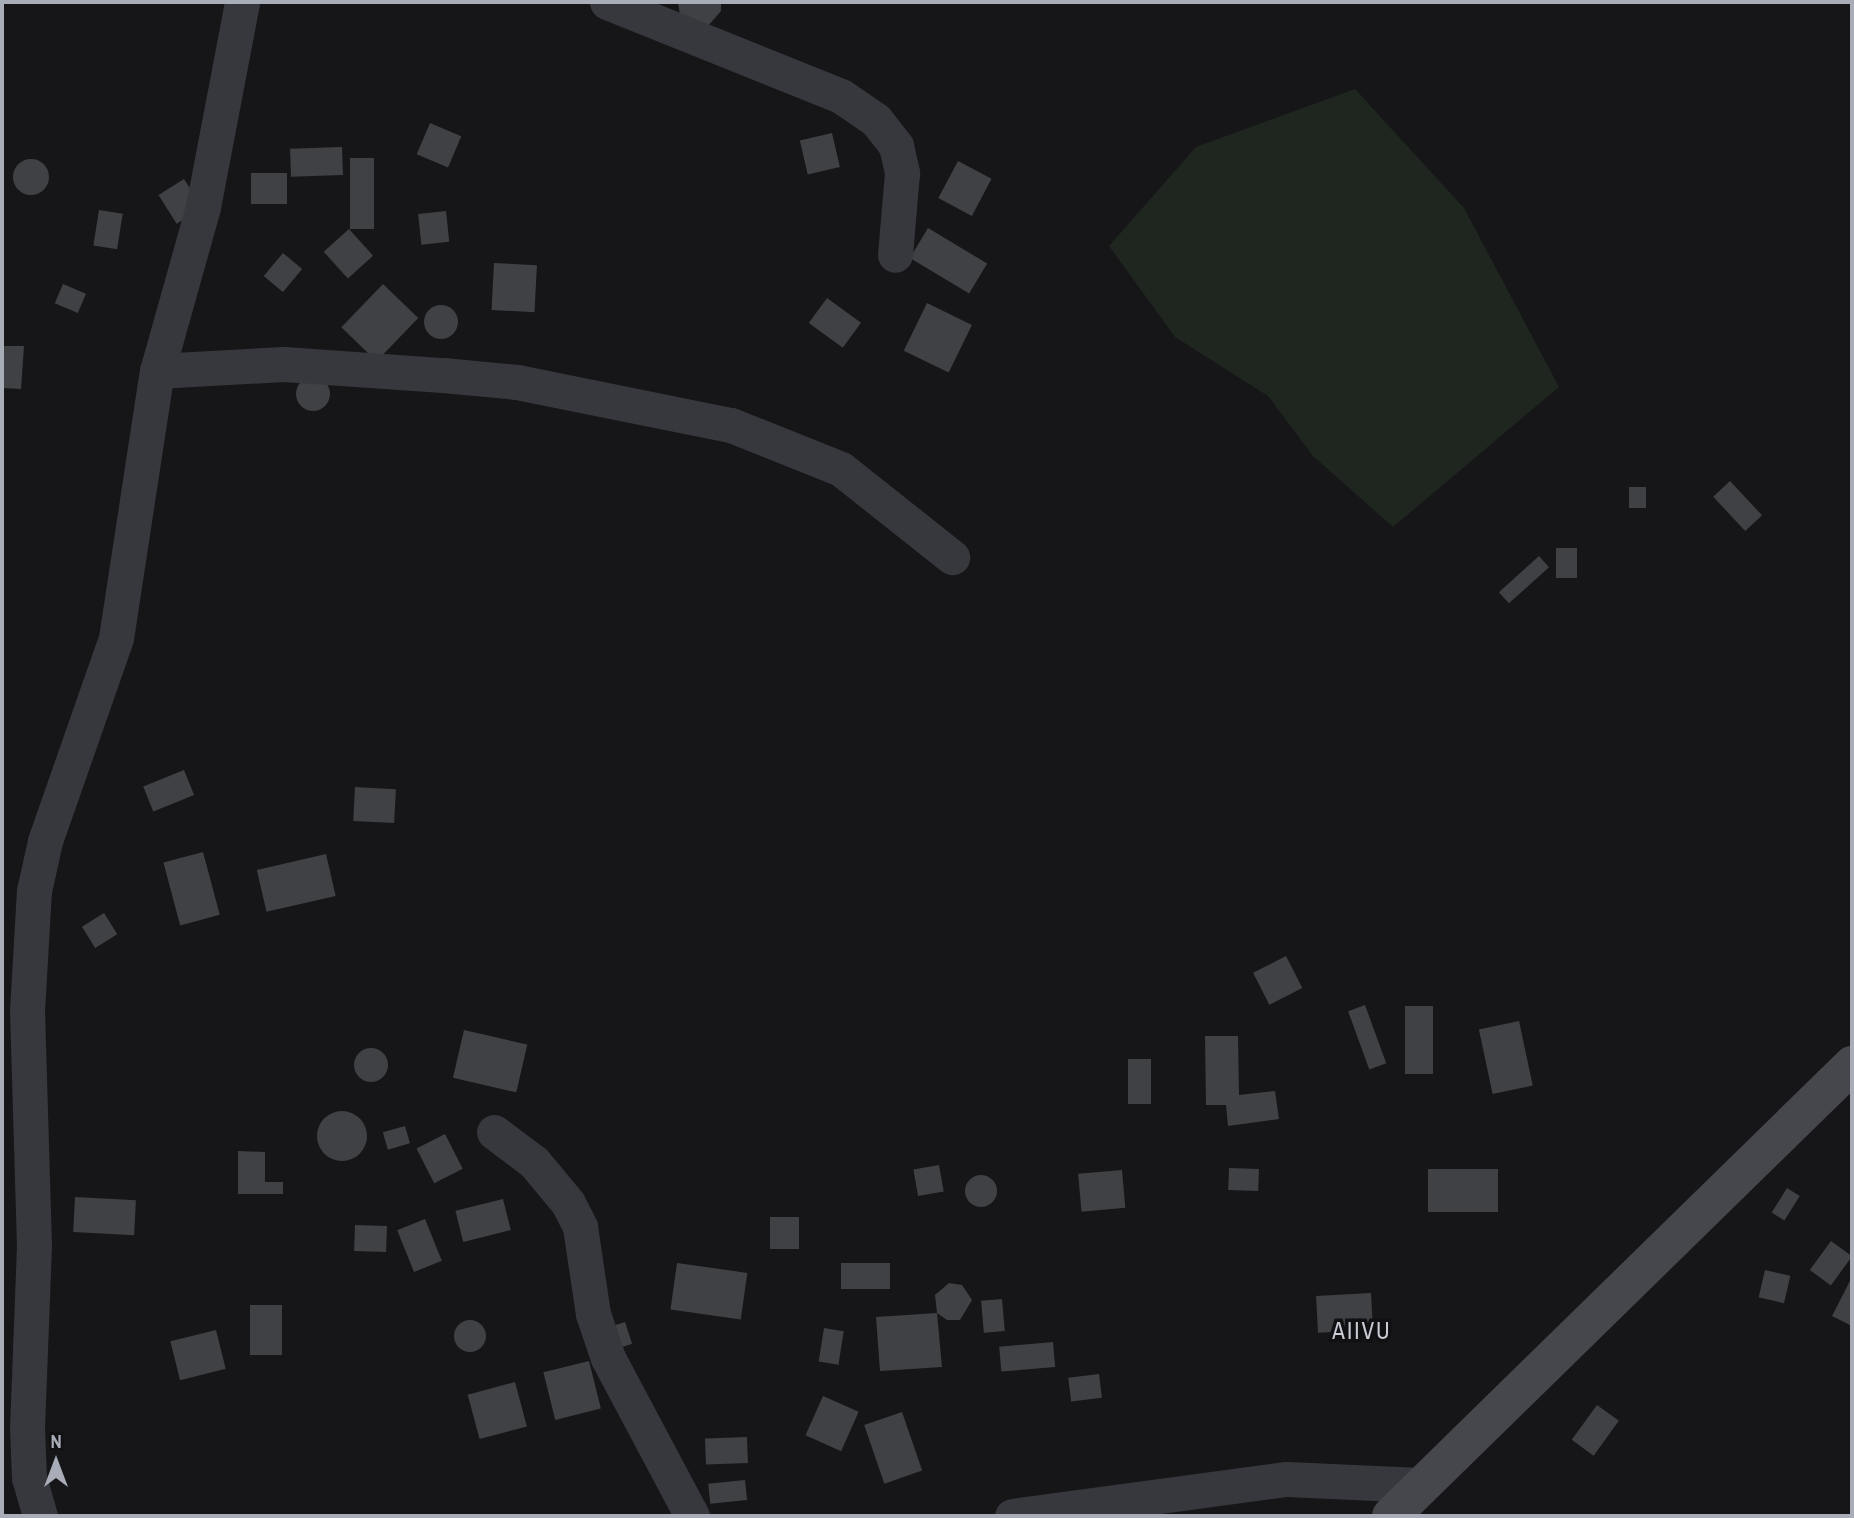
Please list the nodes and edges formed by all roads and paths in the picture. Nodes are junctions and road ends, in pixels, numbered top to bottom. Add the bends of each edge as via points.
1 (242, 2) edge
2 (607, 2) edge
3 (895, 255) dead end
4 (157, 371) junction
5 (952, 557) dead end
6 (1852, 1065) edge
7 (494, 1132) dead end
8 (1420, 1485) junction
9 (40, 1516) edge
10 (692, 1516) edge
11 (1012, 1516) edge
12 (1391, 1516) edge

1 - 4 street via 201,215
2 - 3 street via 841,96 876,120 896,146 902,173
4 - 5 street via 284,364 443,374 517,382 719,422 841,470
4 - 9 street via 116,638 45,841 30,927 34,1246 27,1427 29,1478
6 - 8 street
7 - 10 street via 534,1162 568,1203 579,1227 593,1314 608,1358
8 - 11 street via 1287,1479
8 - 12 street

